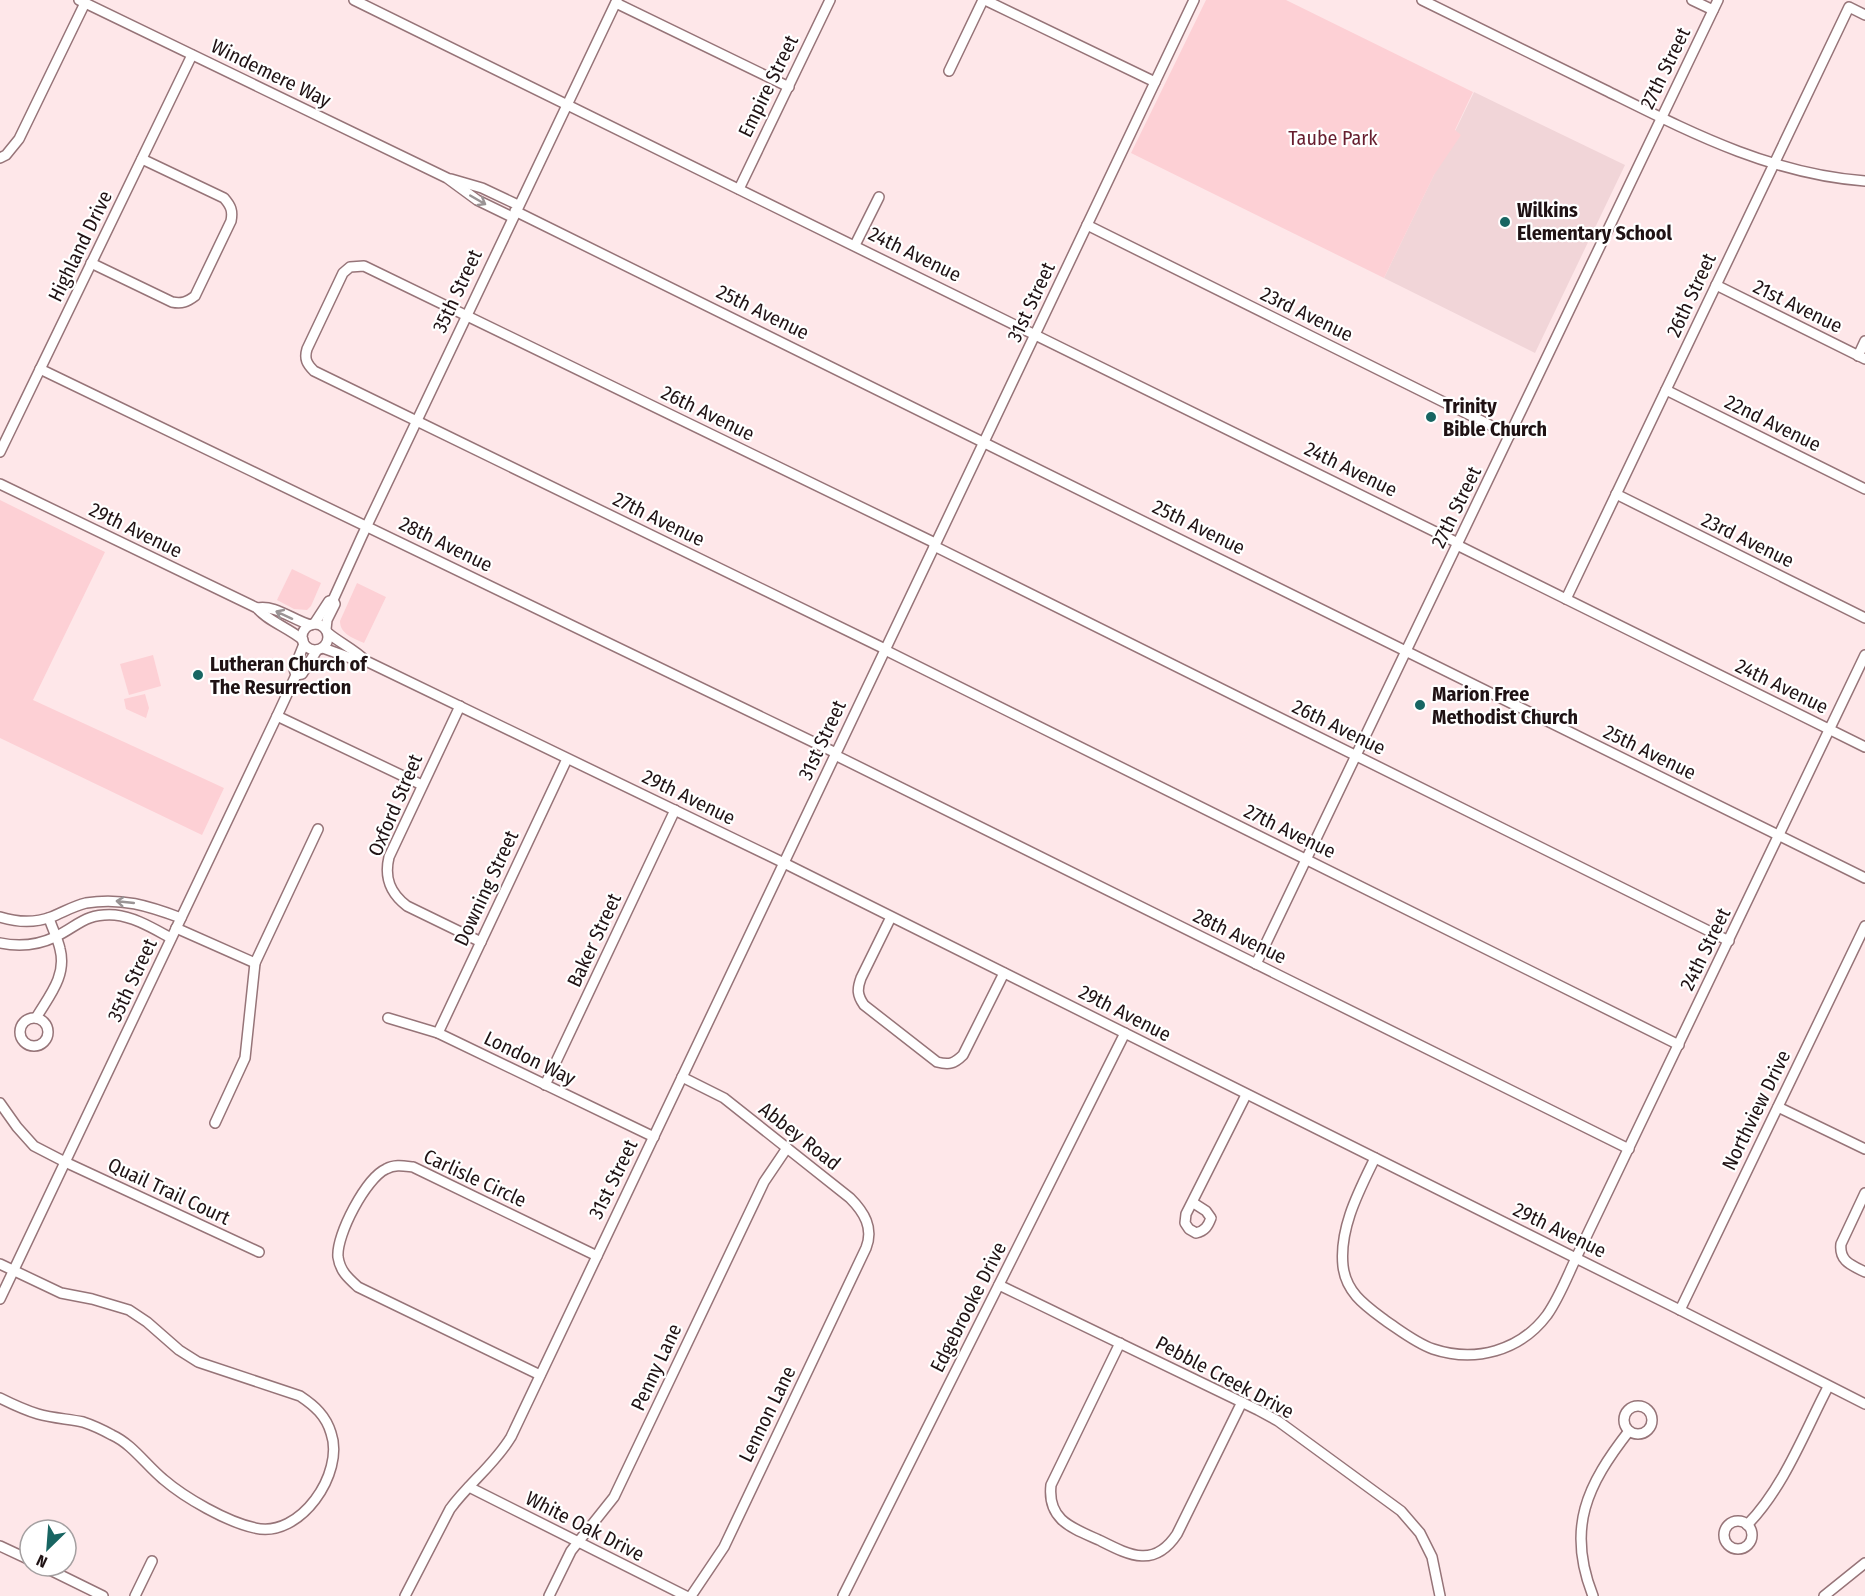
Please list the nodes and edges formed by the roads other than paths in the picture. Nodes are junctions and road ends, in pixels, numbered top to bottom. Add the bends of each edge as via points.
1 (354, 0) edge
2 (830, 0) edge
3 (984, 0) edge
4 (1194, 0) edge
5 (1422, 0) edge
6 (1692, 0) edge
7 (1718, 0) edge
8 (616, 1) edge
9 (82, 2) edge
10 (1441, 4) edge
11 (1713, 10) junction
12 (1865, 15) edge
13 (192, 55) junction
14 (949, 71) dead end
15 (1155, 82) junction
16 (789, 87) junction
17 (566, 105) junction
18 (1661, 118) junction
19 (0, 158) edge
20 (142, 159) junction
21 (1773, 165) junction
22 (447, 178) junction
23 (1865, 181) edge
24 (739, 189) junction
25 (879, 197) dead end
26 (515, 211) junction
27 (1087, 225) junction
28 (855, 246) junction
29 (92, 263) junction
30 (1716, 285) junction
31 (466, 316) junction
32 (1035, 333) junction
33 (1865, 341) edge
34 (1862, 357) edge
35 (40, 369) junction
36 (1666, 390) junction
37 (416, 421) junction
38 (1510, 435) junction
39 (984, 441) junction
40 (0, 452) edge
41 (0, 484) edge
42 (1865, 489) edge
43 (1616, 494) junction
44 (367, 526) junction
45 (935, 544) junction
46 (1458, 544) junction
47 (1566, 599) junction
48 (333, 600) junction
49 (257, 608) junction
50 (1865, 618) edge
51 (313, 625) junction
52 (327, 631) junction
53 (303, 642) junction
54 (320, 649) junction
55 (885, 650) junction
56 (1407, 651) junction
57 (1865, 655) edge
58 (366, 660) junction
59 (296, 675) junction
60 (460, 706) junction
61 (277, 716) junction
62 (1829, 729) junction
63 (1865, 747) edge
64 (835, 754) junction
65 (1356, 756) junction
66 (567, 759) junction
67 (422, 785) junction
68 (675, 810) junction
69 (318, 829) dead end
70 (1779, 836) junction
71 (1307, 860) junction
72 (784, 863) junction
73 (1865, 878) edge
74 (0, 917) edge
75 (891, 917) junction
76 (49, 918) junction
77 (181, 918) junction
78 (1865, 926) edge
79 (176, 928) junction
80 (55, 937) junction
81 (171, 938) junction
82 (1728, 941) junction
83 (481, 942) junction
84 (0, 943) edge
85 (255, 963) junction
86 (1256, 964) junction
87 (1004, 973) junction
88 (36, 1018) dead end
89 (388, 1018) dead end
90 (438, 1033) junction
91 (1125, 1033) junction
92 (1679, 1045) junction
93 (682, 1077) junction
94 (545, 1085) junction
95 (1246, 1095) junction
96 (0, 1103) edge
97 (1778, 1107) junction
98 (215, 1123) dead end
99 (654, 1137) junction
100 (787, 1148) junction
101 (1629, 1149) junction
102 (1865, 1149) edge
103 (1375, 1158) junction
104 (65, 1162) junction
105 (1865, 1193) edge
106 (1192, 1203) dead end
107 (868, 1243) joint
108 (259, 1252) dead end
109 (597, 1256) junction
110 (1576, 1258) junction
111 (0, 1264) edge
112 (14, 1271) junction
113 (1865, 1272) edge
114 (999, 1285) junction
115 (0, 1299) edge
116 (1680, 1310) junction
117 (1120, 1343) junction
118 (540, 1375) junction
119 (1828, 1387) junction
120 (0, 1398) edge
121 (1242, 1402) junction
122 (1865, 1404) edge
123 (1629, 1431) dead end
124 (469, 1487) junction
125 (1747, 1525) dead end
126 (578, 1542) junction
127 (0, 1546) edge
128 (18, 1554) edge
129 (152, 1561) dead end
130 (1865, 1563) edge
131 (67, 1578) edge
132 (104, 1596) edge
133 (135, 1596) edge
134 (405, 1596) edge
135 (549, 1596) edge
136 (686, 1596) edge
137 (691, 1596) edge
138 (843, 1596) edge
139 (1440, 1596) edge
140 (1593, 1596) edge
141 (1824, 1596) edge

1 - 17 street, 24th Avenue
2 - 16 street, Empire Street
3 - 14 street
3 - 15 street
4 - 15 street, 31st Street
5 - 10 street
6 - 11 street
7 - 11 street, 27th Street
8 - 16 street
8 - 17 street, 35th Street
9 - 13 street, Windemere Way
9 - 19 street via 19,139
10 - 18 street
11 - 18 street, 27th Street
12 - 21 street, 26th Street via 1849,7
13 - 20 street, Highland Drive
13 - 22 street, Windemere Way
15 - 27 street, 31st Street
16 - 24 street, Empire Street
17 - 24 street, 24th Avenue
17 - 26 street, 35th Street
18 - 21 street
18 - 38 street, 27th Street
20 - 29 street, Highland Drive
20 - 29 street via 224,198 233,213 226,232 195,296 180,304
21 - 23 street via 1807,174
21 - 30 street, 26th Street
22 - 26 street, Windemere Way via 482,188
22 -> 26 street, Windemere Way via 477,200
24 - 28 street, 24th Avenue
25 - 28 street
26 - 31 street, 35th Street
26 - 39 street, 25th Avenue
27 - 32 street, 31st Street
27 - 38 street, 23rd Avenue
28 - 32 street, 24th Avenue
29 - 35 street, Highland Drive
30 - 34 street, 21st Avenue
30 - 36 street, 26th Street
31 - 37 street, 35th Street
31 - 37 street, 26th Avenue via 364,266 350,267 343,273 307,349 308,365
31 - 45 street, 26th Avenue
32 - 39 street, 31st Street
32 - 46 street, 24th Avenue
33 - 34 street
35 - 40 street, Highland Drive
35 - 44 street, 28th Avenue
36 - 42 street, 22nd Avenue
36 - 43 street, 26th Street
37 - 44 street, 35th Street
37 - 55 street, 27th Avenue
38 - 46 street, 27th Street
39 - 45 street, 31st Street
39 - 56 street, 25th Avenue
41 - 49 street, 29th Avenue
43 - 47 street, 26th Street
43 - 50 street, 23rd Avenue
44 - 48 street, 35th Street
44 - 64 street, 28th Avenue
45 - 55 street, 31st Street
45 - 65 street, 26th Avenue
46 - 47 street, 24th Avenue
46 - 56 street, 27th Street
47 - 62 street, 24th Avenue
48 - 51 street, 35th Street
48 - 52 street, 35th Street
51 -> 49 street, 29th Avenue via 266,606
49 - 53 street, 29th Avenue
51 - 52 street
51 - 53 street via 305,629
52 - 54 street via 328,641
52 - 58 street, 29th Avenue
53 - 54 street via 310,649
53 - 59 street, 35th Street via 294,669
54 - 58 street, 29th Avenue
54 - 59 street, 35th Street via 302,674
55 - 64 street, 31st Street
55 - 71 street, 27th Avenue
56 - 65 street, 27th Street
56 - 70 street, 25th Avenue
57 - 62 street, 24th Street
58 - 60 street, 29th Avenue
59 - 61 street, 35th Street
60 - 66 street, 29th Avenue
60 - 67 street, Oxford Street
61 - 67 street
61 - 77 street, 35th Street
62 - 63 street, 24th Avenue
62 - 70 street, 24th Street
64 - 72 street, 31st Street
64 - 86 street, 28th Avenue
65 - 71 street, 27th Street
65 - 82 street, 26th Avenue
66 - 68 street, 29th Avenue
66 - 83 street, Downing Street
67 - 83 street, Oxford Street via 389,857 390,889 407,906
68 - 72 street, 29th Avenue
68 - 94 street, Baker Street
69 - 85 street
70 - 73 street, 25th Avenue
70 - 82 street, 24th Street
71 - 86 street, 27th Street
71 - 92 street, 27th Avenue
72 - 75 street, 29th Avenue
72 - 93 street, 31st Street
74 - 76 street via 11,921
75 - 87 street, 29th Avenue
75 - 87 street via 861,978 858,997 937,1062 947,1065 963,1055
77 -> 76 street via 124,900 83,904
76 - 80 street
77 - 79 street, 35th Street
78 - 97 street, Northview Drive
79 - 81 street, 35th Street
79 - 85 street
80 - 81 street via 82,920 117,915
80 - 84 street via 22,947
80 - 88 street via 62,971
81 - 104 street, 35th Street
82 - 92 street, 24th Street
83 - 90 street, Downing Street
85 - 98 street via 245,1058
86 - 101 street, 28th Avenue
87 - 91 street, 29th Avenue
89 - 90 street, London Way
90 - 94 street, London Way
91 - 95 street, 29th Avenue
91 - 114 street, Edgebrooke Drive
92 - 101 street, 24th Street
93 - 99 street, 31st Street
93 - 100 street, Abbey Road via 724,1098
94 - 99 street, London Way
95 - 103 street, 29th Avenue
95 - 106 street
96 - 104 street, Quail Trail Court via 34,1146
97 - 102 street
97 - 116 street, Northview Drive
99 - 109 street, 31st Street
100 - 107 street, Abbey Road via 861,1209 867,1219
100 - 126 street, Penny Lane via 764,1182 614,1497
101 - 110 street, 24th Street
103 - 110 street, 29th Avenue
103 - 110 street, 24th Street via 1352,1208 1346,1232 1342,1250 1345,1279 1361,1302 1431,1349 1460,1355 1488,1354 1529,1334 1553,1304
104 - 108 street, Quail Trail Court
104 - 112 street, 35th Street
105 - 113 street via 1841,1244 1846,1262
107 - 137 street, Lennon Lane via 724,1547
109 - 118 street, 31st Street
109 - 118 street, Carlisle Circle via 413,1167 400,1165 372,1178 340,1239 338,1257 344,1275 358,1287
110 - 116 street, 29th Avenue
111 - 112 street
112 - 115 street, 35th Street
112 - 120 street via 61,1293 129,1310 198,1362 306,1400 325,1418 332,1436 330,1469 321,1490 295,1520 257,1529 186,1497 115,1436
114 - 117 street, Pebble Creek Drive
114 - 138 street, Edgebrooke Drive
116 - 119 street, 29th Avenue
117 - 121 street, Pebble Creek Drive
117 - 121 street via 1050,1493 1054,1509 1066,1525 1130,1556 1164,1549 1177,1534
118 - 124 street, 31st Street via 503,1449
119 - 122 street, 29th Avenue
119 - 125 street via 1777,1487
121 - 139 street, Pebble Creek Drive via 1278,1421 1401,1511 1420,1533 1432,1557
123 - 140 street via 1602,1467 1585,1509 1582,1550
124 - 126 street, White Oak Drive
124 - 134 street via 450,1509
126 - 135 street, Penny Lane
126 - 136 street, White Oak Drive
127 - 128 street
129 - 133 street
130 - 141 street
131 - 132 street

